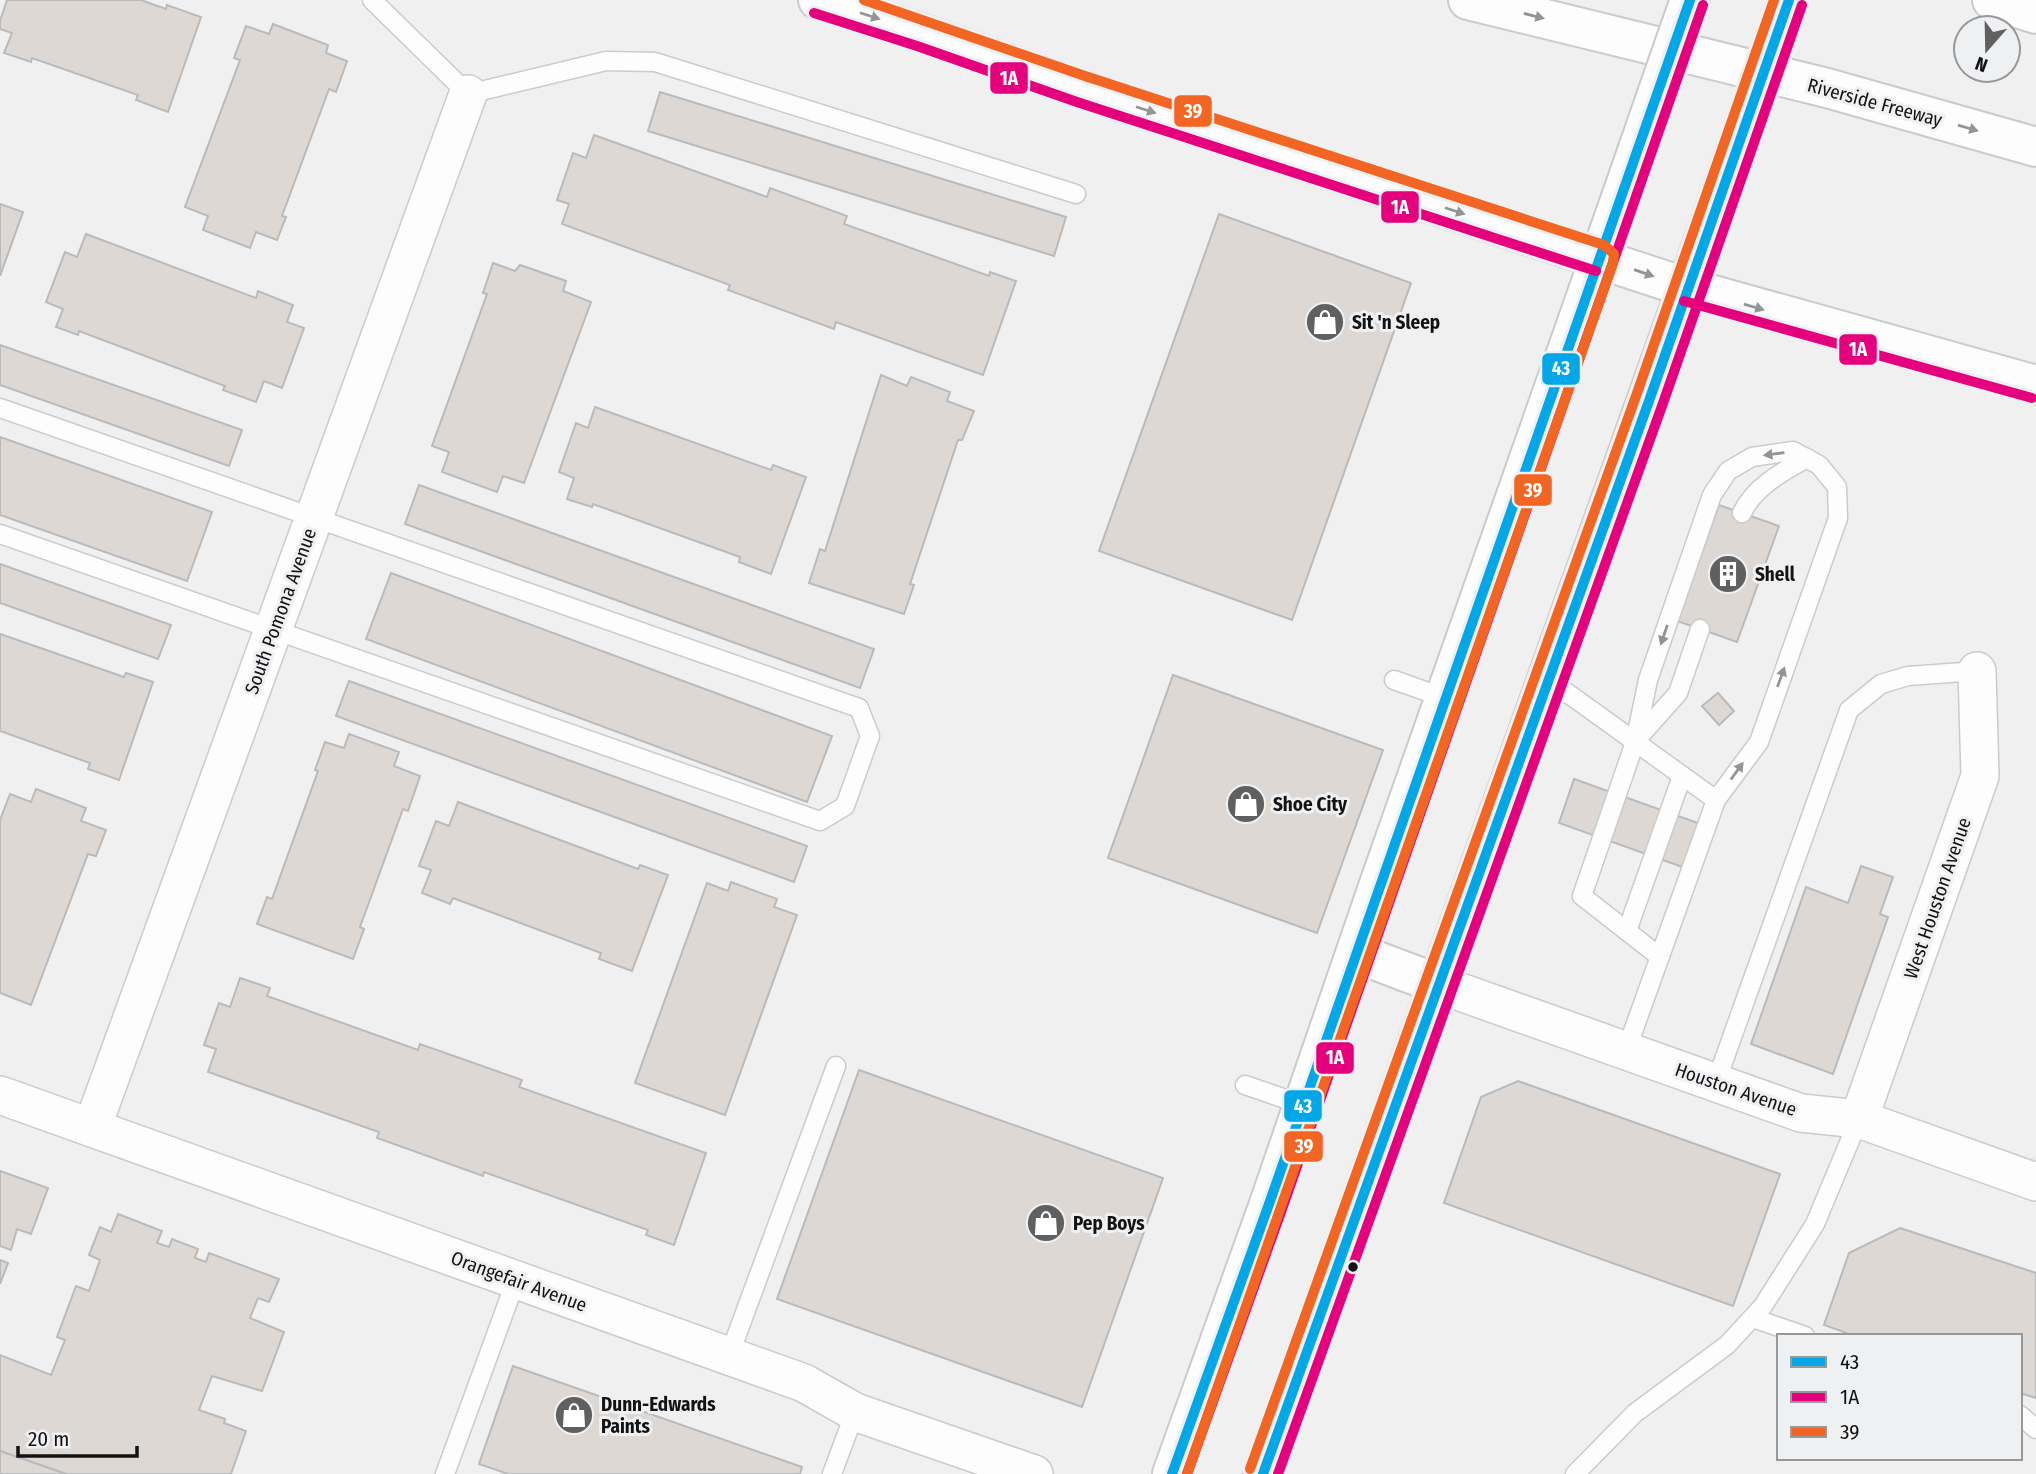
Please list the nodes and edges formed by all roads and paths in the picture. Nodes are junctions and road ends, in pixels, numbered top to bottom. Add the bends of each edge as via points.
1 (372, 0) edge
2 (818, 0) edge
3 (1468, 0) edge
4 (1690, 0) edge
5 (1789, 0) edge
6 (1992, 0) edge
7 (2036, 14) edge
8 (468, 94) junction
9 (2036, 147) edge
10 (1076, 194) dead end
11 (1600, 258) junction
12 (1688, 288) junction
13 (2036, 385) edge
14 (0, 408) edge
15 (1807, 458) junction
16 (1742, 513) dead end
17 (314, 518) junction
18 (0, 534) edge
19 (1700, 629) dead end
20 (273, 630) junction
21 (1977, 671) joint
22 (1548, 679) junction
23 (1394, 680) dead end
24 (1445, 698) junction
25 (1635, 742) junction
26 (1682, 776) junction
27 (1716, 800) junction
28 (1627, 931) junction
29 (1356, 953) junction
30 (1660, 957) junction
31 (1438, 984) junction
32 (1626, 1051) junction
33 (836, 1066) dead end
34 (1716, 1082) junction
35 (1245, 1085) dead end
36 (0, 1095) edge
37 (1303, 1105) junction
38 (1859, 1119) junction
39 (92, 1128) junction
40 (2036, 1182) edge
41 (516, 1280) junction
42 (1753, 1318) junction
43 (1799, 1334) edge
44 (729, 1356) junction
45 (855, 1412) junction
46 (2022, 1417) edge
47 (2036, 1429) edge
48 (445, 1474) edge
49 (832, 1474) edge
50 (1034, 1474) edge
51 (1172, 1474) edge
52 (1263, 1474) edge
53 (1576, 1474) edge

1 - 8 lane
2 -> 11 main road
3 -> 9 main road, Riverside Freeway via 1827,88
4 - 11 main road, bridge
5 - 12 main road, bridge
6 - 7 main road
8 - 10 lane via 606,61 656,62
8 - 17 street, South Pomona Avenue
11 -> 12 main road
11 - 24 main road
12 -> 13 main road
12 - 22 main road
14 - 17 lane
15 - 16 lane via 1779,474 1748,501
15 -> 25 lane via 1793,452 1752,457 1728,471 1712,495 1648,680
27 -> 15 lane via 1759,741 1838,518 1836,487 1819,465
17 - 20 street, South Pomona Avenue
17 - 20 lane via 859,708 870,736 845,806 820,821
18 - 20 lane
19 - 25 lane via 1678,693
20 - 39 street, South Pomona Avenue
21 - 34 lane via 1908,676 1881,684 1849,710
21 - 38 street, West Houston Avenue via 1980,776
22 - 25 lane
22 - 31 main road
23 - 24 lane
24 - 29 main road
25 - 26 lane
25 - 28 lane via 1582,895
26 - 27 lane
26 - 28 lane
27 - 30 lane
28 - 30 lane
29 - 31 main road
29 - 37 main road
30 - 32 lane
31 - 32 street, Houston Avenue
31 - 52 main road
32 - 34 street, Houston Avenue
33 - 44 lane
34 - 38 street, Houston Avenue via 1801,1113
35 - 37 lane
36 - 39 street, Orangefair Avenue
37 - 51 main road
38 - 40 street, Houston Avenue
38 - 42 lane via 1815,1224
39 - 41 street, Orangefair Avenue
41 - 44 street, Orangefair Avenue
41 - 48 lane
42 - 43 lane
42 - 53 lane via 1727,1345 1635,1413
44 - 45 street, Orangefair Avenue via 804,1383
45 - 49 lane
45 - 50 street, Orangefair Avenue
46 - 47 lane

